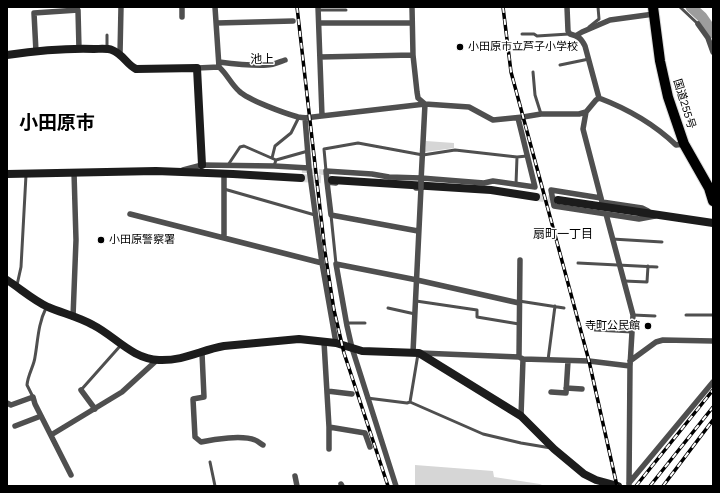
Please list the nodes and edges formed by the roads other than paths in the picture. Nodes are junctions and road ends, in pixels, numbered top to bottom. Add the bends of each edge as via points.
1 (121, 7) edge
2 (182, 7) edge
3 (216, 7) edge
4 (412, 7) edge
5 (566, 7) edge
6 (598, 7) edge
7 (680, 7) edge
8 (318, 9) edge
9 (346, 10) dead end
10 (653, 11) edge
11 (182, 17) dead end
12 (293, 20) dead end
13 (216, 23) junction
14 (319, 23) junction
15 (412, 23) junction
16 (698, 24) joint
17 (582, 32) junction
18 (522, 34) dead end
19 (570, 34) junction
20 (107, 35) dead end
21 (577, 36) junction
22 (79, 49) junction
23 (106, 49) junction
24 (36, 52) junction
25 (713, 52) edge
26 (120, 54) junction
27 (7, 55) edge
28 (413, 55) junction
29 (320, 57) junction
30 (589, 59) junction
31 (285, 60) dead end
32 (219, 64) junction
33 (560, 65) dead end
34 (197, 68) junction
35 (532, 72) dead end
36 (599, 98) junction
37 (425, 104) junction
38 (586, 112) junction
39 (541, 114) junction
40 (322, 116) junction
41 (302, 117) junction
42 (518, 118) junction
43 (684, 144) junction
44 (308, 151) junction
45 (423, 155) junction
46 (527, 156) junction
47 (517, 157) junction
48 (274, 161) junction
49 (202, 165) junction
50 (228, 165) junction
51 (258, 166) junction
52 (309, 168) junction
53 (326, 170) junction
54 (178, 171) junction
55 (74, 172) junction
56 (26, 173) junction
57 (7, 174) edge
58 (302, 174) joint
59 (377, 176) junction
60 (224, 178) junction
61 (331, 179) junction
62 (421, 179) junction
63 (311, 182) junction
64 (516, 184) junction
65 (711, 187) edge
66 (421, 188) junction
67 (224, 189) junction
68 (536, 197) tunnel mouth
69 (601, 198) junction
70 (558, 200) tunnel mouth
71 (713, 201) edge
72 (130, 214) dead end
73 (606, 214) junction
74 (315, 215) junction
75 (331, 215) junction
76 (659, 216) junction
77 (713, 223) edge
78 (418, 231) junction
79 (224, 238) junction
80 (612, 239) junction
81 (662, 242) dead end
82 (520, 260) dead end
83 (322, 263) junction
84 (336, 264) junction
85 (578, 264) dead end
86 (619, 264) junction
87 (648, 266) junction
88 (657, 267) dead end
89 (7, 280) edge
90 (417, 280) junction
91 (624, 281) junction
92 (16, 286) junction
93 (416, 302) junction
94 (519, 302) junction
95 (47, 306) junction
96 (555, 306) junction
97 (388, 308) dead end
98 (564, 308) dead end
99 (415, 314) junction
100 (633, 315) junction
101 (686, 315) dead end
102 (713, 315) edge
103 (656, 316) dead end
104 (74, 317) junction
105 (346, 323) junction
106 (365, 323) dead end
107 (519, 324) junction
108 (595, 330) dead end
109 (632, 332) junction
110 (713, 341) edge
111 (324, 342) junction
112 (336, 343) junction
113 (121, 345) junction
114 (352, 348) junction
115 (202, 353) junction
116 (417, 353) junction
117 (521, 358) junction
118 (157, 360) junction
119 (548, 360) junction
120 (568, 361) junction
121 (630, 364) junction
122 (713, 382) edge
123 (566, 388) junction
124 (582, 389) dead end
125 (81, 390) joint
126 (327, 391) junction
127 (551, 392) dead end
128 (352, 394) dead end
129 (34, 397) junction
130 (367, 398) junction
131 (410, 402) junction
132 (7, 403) edge
133 (95, 409) junction
134 (41, 416) junction
135 (521, 416) junction
136 (15, 426) dead end
137 (329, 428) junction
138 (51, 435) junction
139 (263, 445) dead end
140 (370, 448) dead end
141 (329, 449) dead end
142 (554, 449) junction
143 (210, 462) dead end
144 (71, 475) dead end
145 (295, 476) dead end
146 (629, 485) edge
147 (215, 486) edge
148 (297, 486) edge
149 (396, 486) edge
150 (618, 486) edge

1 - 26 street
2 - 11 street
3 - 13 street
4 - 15 street
5 - 19 street
6 - 17 lane via 599,19
7 - 16 lane
8 - 9 lane
8 - 14 street
10 - 17 street via 610,20
10 - 43 highway, 国道255号 via 668,98
12 - 13 street
13 - 32 street
14 - 15 street
14 - 29 street
15 - 28 street
16 - 25 street via 708,38
17 - 21 street
18 - 19 lane
19 - 21 street
20 - 23 lane
21 - 30 street via 582,39
22 - 23 street
22 - 24 street
22 - 24 street via 78,10 34,13
23 - 26 street
24 - 27 street
26 - 34 street via 130,67 136,69
28 - 29 street
28 - 37 street via 418,98
29 - 40 street
30 - 33 lane
30 - 36 street
31 - 32 street via 266,65
32 - 34 street
32 - 41 street via 242,94
34 - 49 street
35 - 39 lane
36 - 38 street
36 - 43 street via 656,127 676,145
37 - 40 street
37 - 42 street via 470,107 493,120
37 - 45 street
38 - 39 street
38 - 69 street via 583,129
39 - 42 street
40 - 41 street
41 - 44 street
41 - 48 lane via 291,133 275,146
42 - 46 street
43 - 65 highway, 国道255号
44 - 48 lane
44 - 52 street
45 - 47 lane via 455,150
45 - 53 lane via 356,144 324,149
45 - 62 street
46 - 47 lane
46 - 64 street via 535,188
47 - 64 lane
48 - 50 lane via 244,146 240,147
48 - 51 street
48 - 52 street
49 - 50 street
49 - 54 street
50 - 51 street
51 - 58 street
52 - 63 street
53 - 59 street
53 - 61 street
54 - 55 street
54 - 58 street
54 - 60 street via 188,175
55 - 56 street
55 - 104 street
56 - 57 street
56 - 92 lane via 21,267
59 - 61 street
59 - 62 street
60 - 63 street
60 - 67 street
61 - 66 street
61 - 68 street via 491,190
61 - 75 street
62 - 64 street
62 - 66 street, bridge
63 - 74 street
65 - 71 highway, 国道255号
66 - 78 street
67 - 74 lane
67 - 79 street
69 - 73 street via 551,190 554,206
69 - 76 street via 602,202 642,208
70 - 76 street
72 - 79 street
73 - 76 street via 639,219
73 - 80 street
74 - 83 street
75 - 78 street
75 - 84 lane
76 - 77 street
78 - 90 street
79 - 83 street
80 - 81 lane
80 - 86 street
82 - 94 street
83 - 112 street
84 - 90 street
84 - 105 street
85 - 86 lane
86 - 87 lane
86 - 91 street
87 - 88 lane
87 - 91 lane via 647,282
89 - 92 street
90 - 93 street
90 - 94 street
91 - 100 street
92 - 95 street
93 - 99 street
93 - 107 lane via 477,310 477,317
94 - 96 lane
94 - 107 street
95 - 104 street
95 - 129 lane via 38,330 35,359 27,385
96 - 98 lane
96 - 119 lane
97 - 99 lane
99 - 116 street
100 - 103 lane
100 - 109 street
101 - 102 lane
104 - 113 street via 93,325
105 - 106 lane
105 - 114 street
107 - 117 street
108 - 109 lane
109 - 121 street
110 - 121 street via 663,340 656,342
111 - 112 street
111 - 115 street via 299,339 224,346
111 - 126 street
112 - 114 street
113 - 118 street via 139,355
113 - 125 lane
114 - 116 street via 362,351
114 - 130 street
115 - 118 street via 185,358
115 - 139 street via 204,397 192,400 195,438 201,442 238,438 255,440
116 - 117 street
116 - 131 lane
116 - 135 street
117 - 119 street
117 - 135 street
118 - 133 street via 122,392
119 - 120 street
120 - 121 street
120 - 123 street
121 - 146 street
122 - 146 street
123 - 124 street
123 - 127 street via 566,393
125 - 133 street
126 - 128 street
126 - 137 street
129 - 132 street via 11,405
129 - 134 street
130 - 131 lane via 407,404
130 - 149 street
131 - 142 lane via 483,434
133 - 138 street
134 - 136 street
134 - 138 street
135 - 142 street
137 - 140 street via 365,433
137 - 141 street
138 - 144 street
142 - 150 street via 584,474
143 - 147 lane
145 - 148 street

